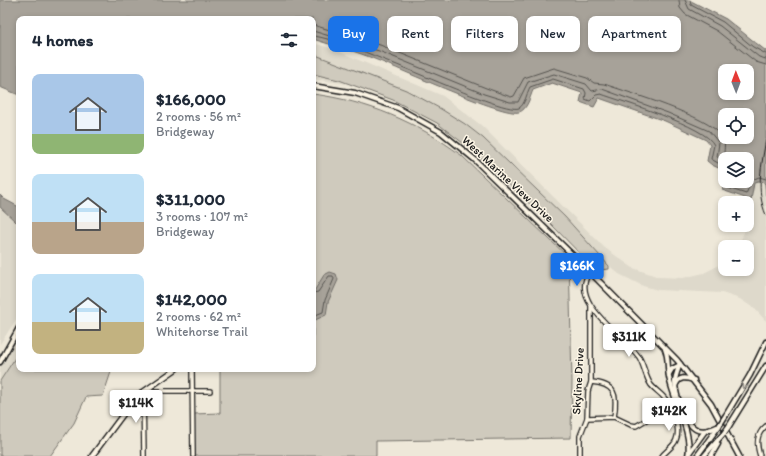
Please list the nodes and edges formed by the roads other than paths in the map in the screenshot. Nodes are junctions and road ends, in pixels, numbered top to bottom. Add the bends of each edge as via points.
1 (316, 86) edge
2 (590, 272) junction
3 (591, 307) junction
4 (16, 333) edge
5 (766, 342) edge
6 (664, 347) junction
7 (0, 362) edge
8 (680, 364) junction
9 (766, 366) edge
10 (172, 372) edge
11 (192, 372) edge
12 (669, 378) junction
13 (694, 380) junction
14 (591, 382) junction
15 (675, 386) junction
16 (143, 391) junction
17 (192, 391) junction
18 (210, 391) dead end
19 (669, 406) junction
20 (614, 417) junction
21 (587, 418) junction
22 (719, 426) junction
23 (766, 426) edge
24 (705, 431) junction
25 (724, 433) junction
26 (688, 455) edge
27 (92, 456) edge
28 (144, 456) edge
29 (193, 456) edge
30 (580, 456) edge
31 (662, 456) edge
32 (697, 456) edge
33 (704, 456) edge
34 (710, 456) edge
35 (739, 456) edge
36 (760, 456) edge

1 - 2 main road, West Marine View Drive via 376,99 441,132 474,158
2 - 3 street via 585,285
2 - 6 main road, West Marine View Drive
3 - 14 street, Skyline Drive
3 - 19 street via 640,358 647,378
4 - 7 main road
5 -> 22 main road, bridge via 760,357
6 - 8 main road, West Marine View Drive
6 - 12 main road
8 - 12 main road via 671,370
8 - 13 main road, West Marine View Drive
8 - 15 main road
9 - 25 main road, bridge
10 - 16 main road
11 - 17 street
12 - 26 main road via 686,434
13 - 15 main road via 681,378
13 - 35 main road, West Marine View Drive
14 - 20 street via 605,384 613,391
14 - 21 street, Skyline Drive
15 - 24 main road via 688,423 696,429
16 - 17 street
16 - 27 main road via 131,403
16 - 28 street
17 - 18 street
17 - 29 street
19 - 20 street via 636,426
19 - 31 street via 678,434 676,442
20 - 21 street
21 - 30 street, Skyline Drive via 580,436
22 - 24 main road
22 - 32 main road
23 - 36 street via 758,436
24 - 26 main road
25 - 33 main road
25 - 34 main road

